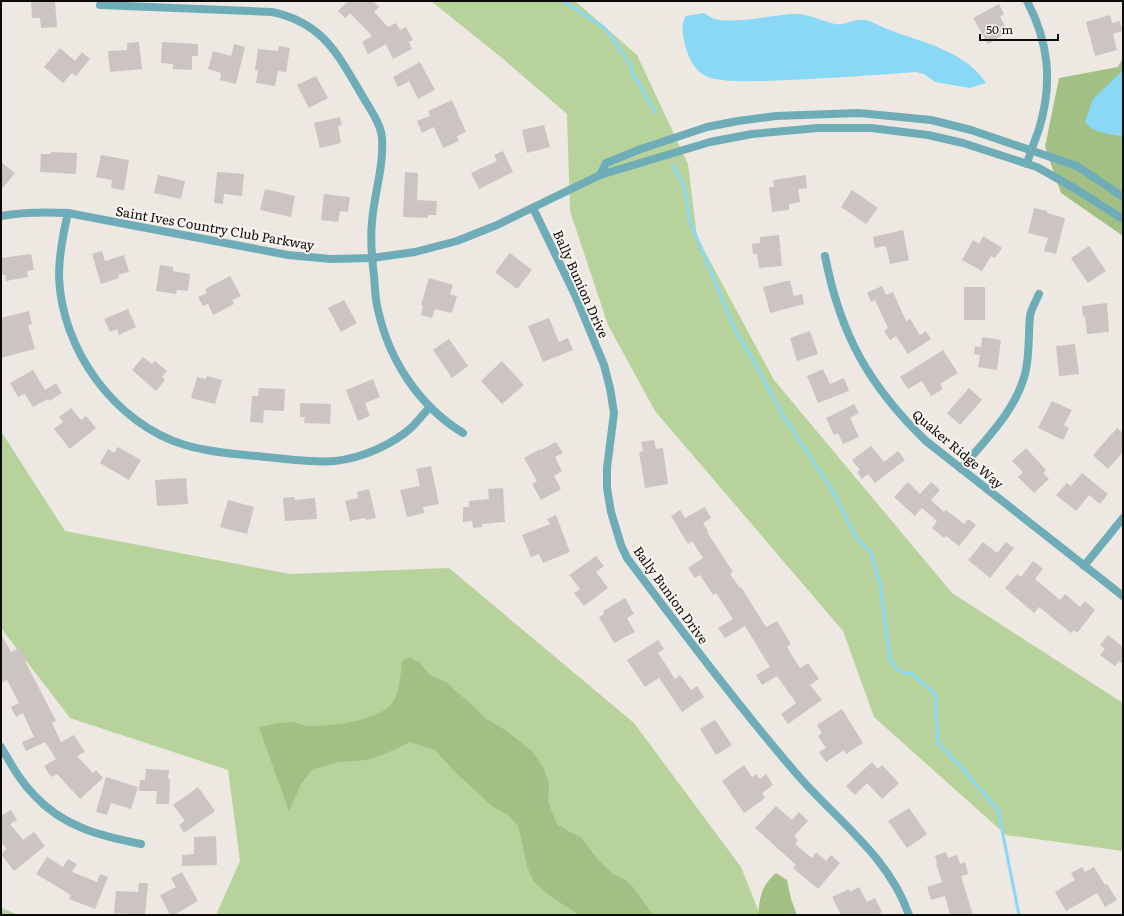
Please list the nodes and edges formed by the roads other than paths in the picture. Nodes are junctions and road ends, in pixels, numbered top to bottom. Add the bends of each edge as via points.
1 (1027, 1) edge
2 (100, 5) dead end
3 (1031, 149) junction
4 (1027, 164) junction
5 (600, 174) junction
6 (1123, 197) edge
7 (533, 208) junction
8 (68, 214) junction
9 (1, 216) edge
10 (1123, 219) edge
11 (825, 256) dead end
12 (372, 258) junction
13 (1039, 294) dead end
14 (430, 407) junction
15 (463, 433) dead end
16 (961, 469) junction
17 (1123, 518) edge
18 (1084, 566) junction
19 (1123, 596) edge
20 (1, 747) edge
21 (141, 844) dead end
22 (909, 915) edge

1 - 3 street via 1042,37 1048,69 1046,100 1039,130
2 - 12 street via 272,12 298,20 323,37 340,58 377,122 382,136 383,155 372,222
3 - 4 street
3 - 5 street, Saint Ives Country Club Parkway via 931,120 859,113 776,116 707,127 641,149 606,164
3 - 6 street, Saint Ives Country Club Parkway via 1077,166
4 - 5 street, Saint Ives Country Club Parkway via 963,143 928,135 871,128 818,128 752,134 710,142
4 - 10 street, Saint Ives Country Club Parkway via 1074,188
5 - 7 street, Saint Ives Country Club Parkway
7 - 12 street, Saint Ives Country Club Parkway via 497,226 457,241 415,252
7 - 22 street, Bally Bunion Drive via 576,297 604,365 614,414 607,488 611,512 627,558 698,653 796,773 874,854 890,876
8 - 9 street, Saint Ives Country Club Parkway via 41,212
8 - 12 street, Saint Ives Country Club Parkway via 288,255 331,259
8 - 14 street via 61,245 59,277 63,309 73,340 88,368 107,394 131,416 158,433 184,445 215,452 313,461 336,460 363,455 389,444 411,427
11 - 16 street, Quaker Ridge Way via 843,322 870,376 908,423
12 - 14 street via 377,309 387,341 405,377
13 - 16 street via 1030,315 1029,357 1019,392 1003,419
14 - 15 street via 448,424
16 - 18 street, Quaker Ridge Way
17 - 18 street
18 - 19 street, Quaker Ridge Way
20 - 21 street via 34,796 54,813 78,827 108,838

